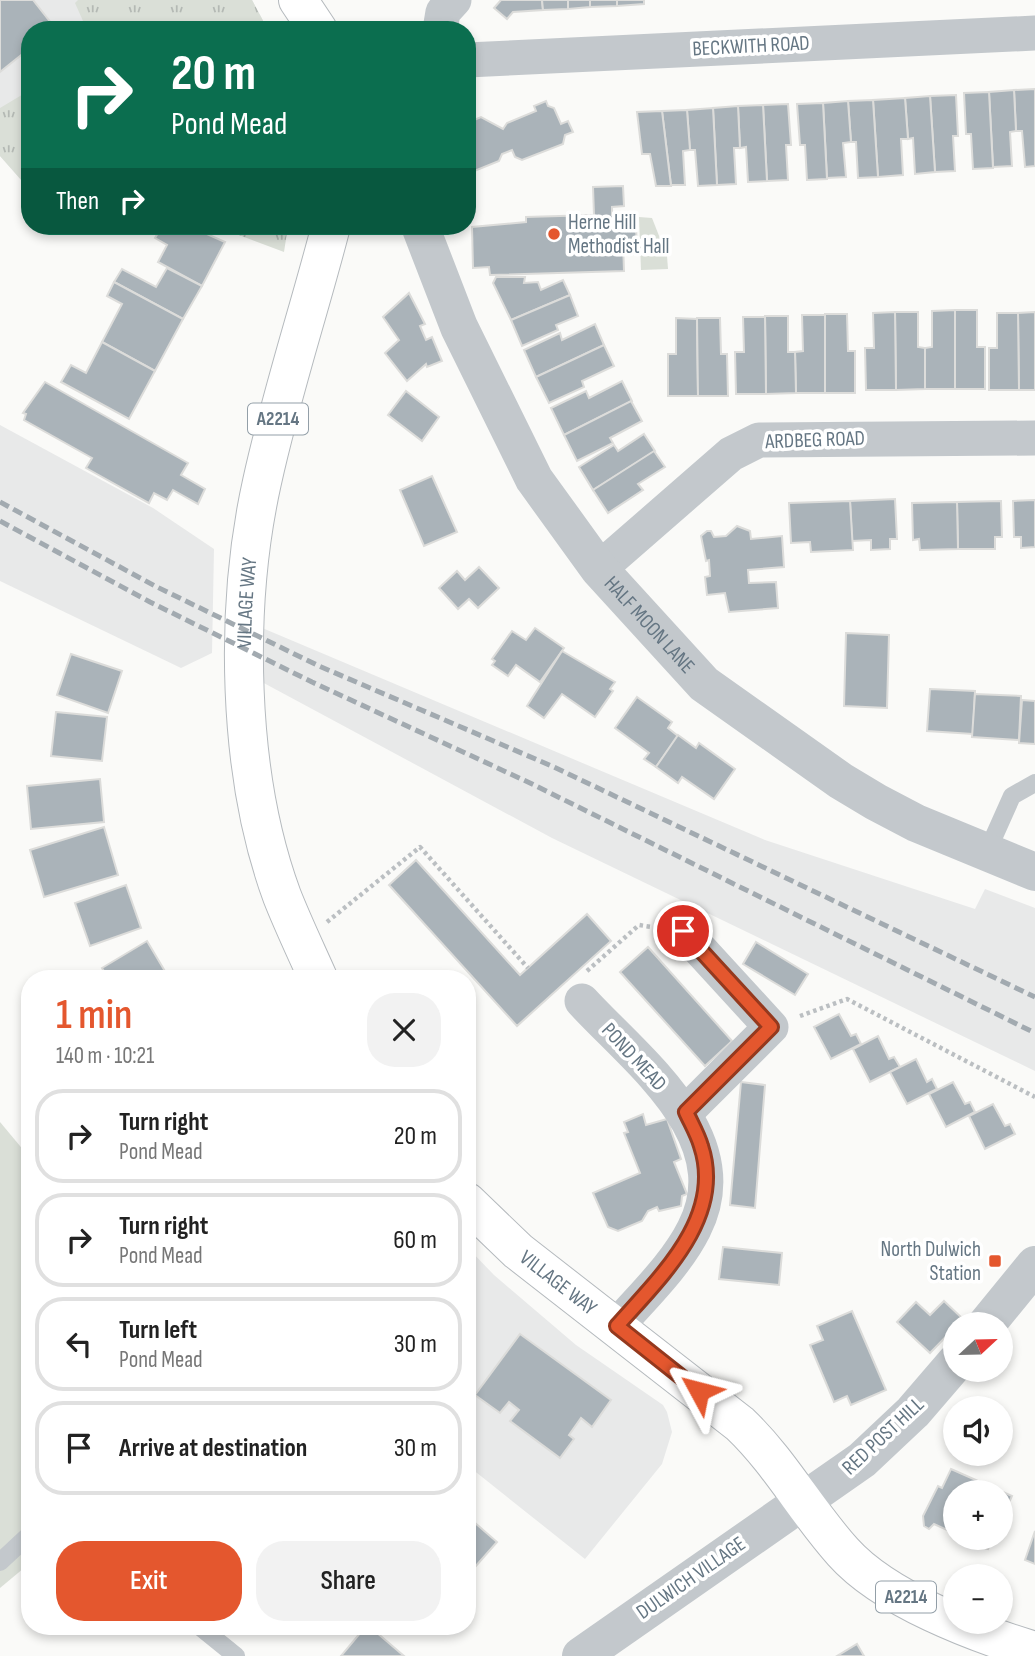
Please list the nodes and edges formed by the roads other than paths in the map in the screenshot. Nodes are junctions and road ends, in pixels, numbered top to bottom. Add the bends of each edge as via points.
1 (298, 0) edge
2 (454, 0) edge
3 (312, 21) edge
4 (442, 21) edge
5 (1035, 33) edge
6 (476, 60) edge
7 (329, 235) edge
8 (423, 235) edge
9 (1035, 438) edge
10 (599, 569) junction
11 (1035, 783) edge
12 (987, 852) junction
13 (1035, 872) edge
14 (683, 931) road end
15 (314, 970) edge
16 (580, 990) road end
17 (686, 1112) junction
18 (476, 1211) edge
19 (1035, 1265) edge
20 (997, 1312) edge
21 (617, 1326) junction
22 (943, 1376) edge
23 (803, 1503) junction
24 (21, 1542) edge
25 (0, 1562) edge
26 (210, 1635) edge
27 (1035, 1651) edge
28 (236, 1656) edge
29 (581, 1656) edge

1 - 3 main road
2 - 4 street
5 - 6 street, BECKWITH ROAD
7 - 15 main road, VILLAGE WAY / A2214 via 261,484 246,616 253,776 270,858
8 - 10 street, HALF MOON LANE via 459,327 534,479
9 - 10 street, ARDBEG ROAD via 759,440 731,454
10 - 12 street, HALF MOON LANE via 704,684 864,795 916,823
11 - 12 lane via 1012,796
12 - 13 street, HALF MOON LANE
14 - 17 street via 771,1027
16 - 17 street, POND MEAD
17 - 21 street, POND MEAD via 702,1148 706,1189 694,1229
18 - 21 main road, VILLAGE WAY / A2214 via 518,1251
19 - 20 street
21 - 23 main road, VILLAGE WAY / A2214 via 746,1430
22 - 23 street, RED POST HILL via 880,1444
23 - 27 main road, A2214 via 845,1555 878,1580 938,1615 987,1637
23 - 29 street, DULWICH VILLAGE
24 - 25 lane
26 - 28 lane

